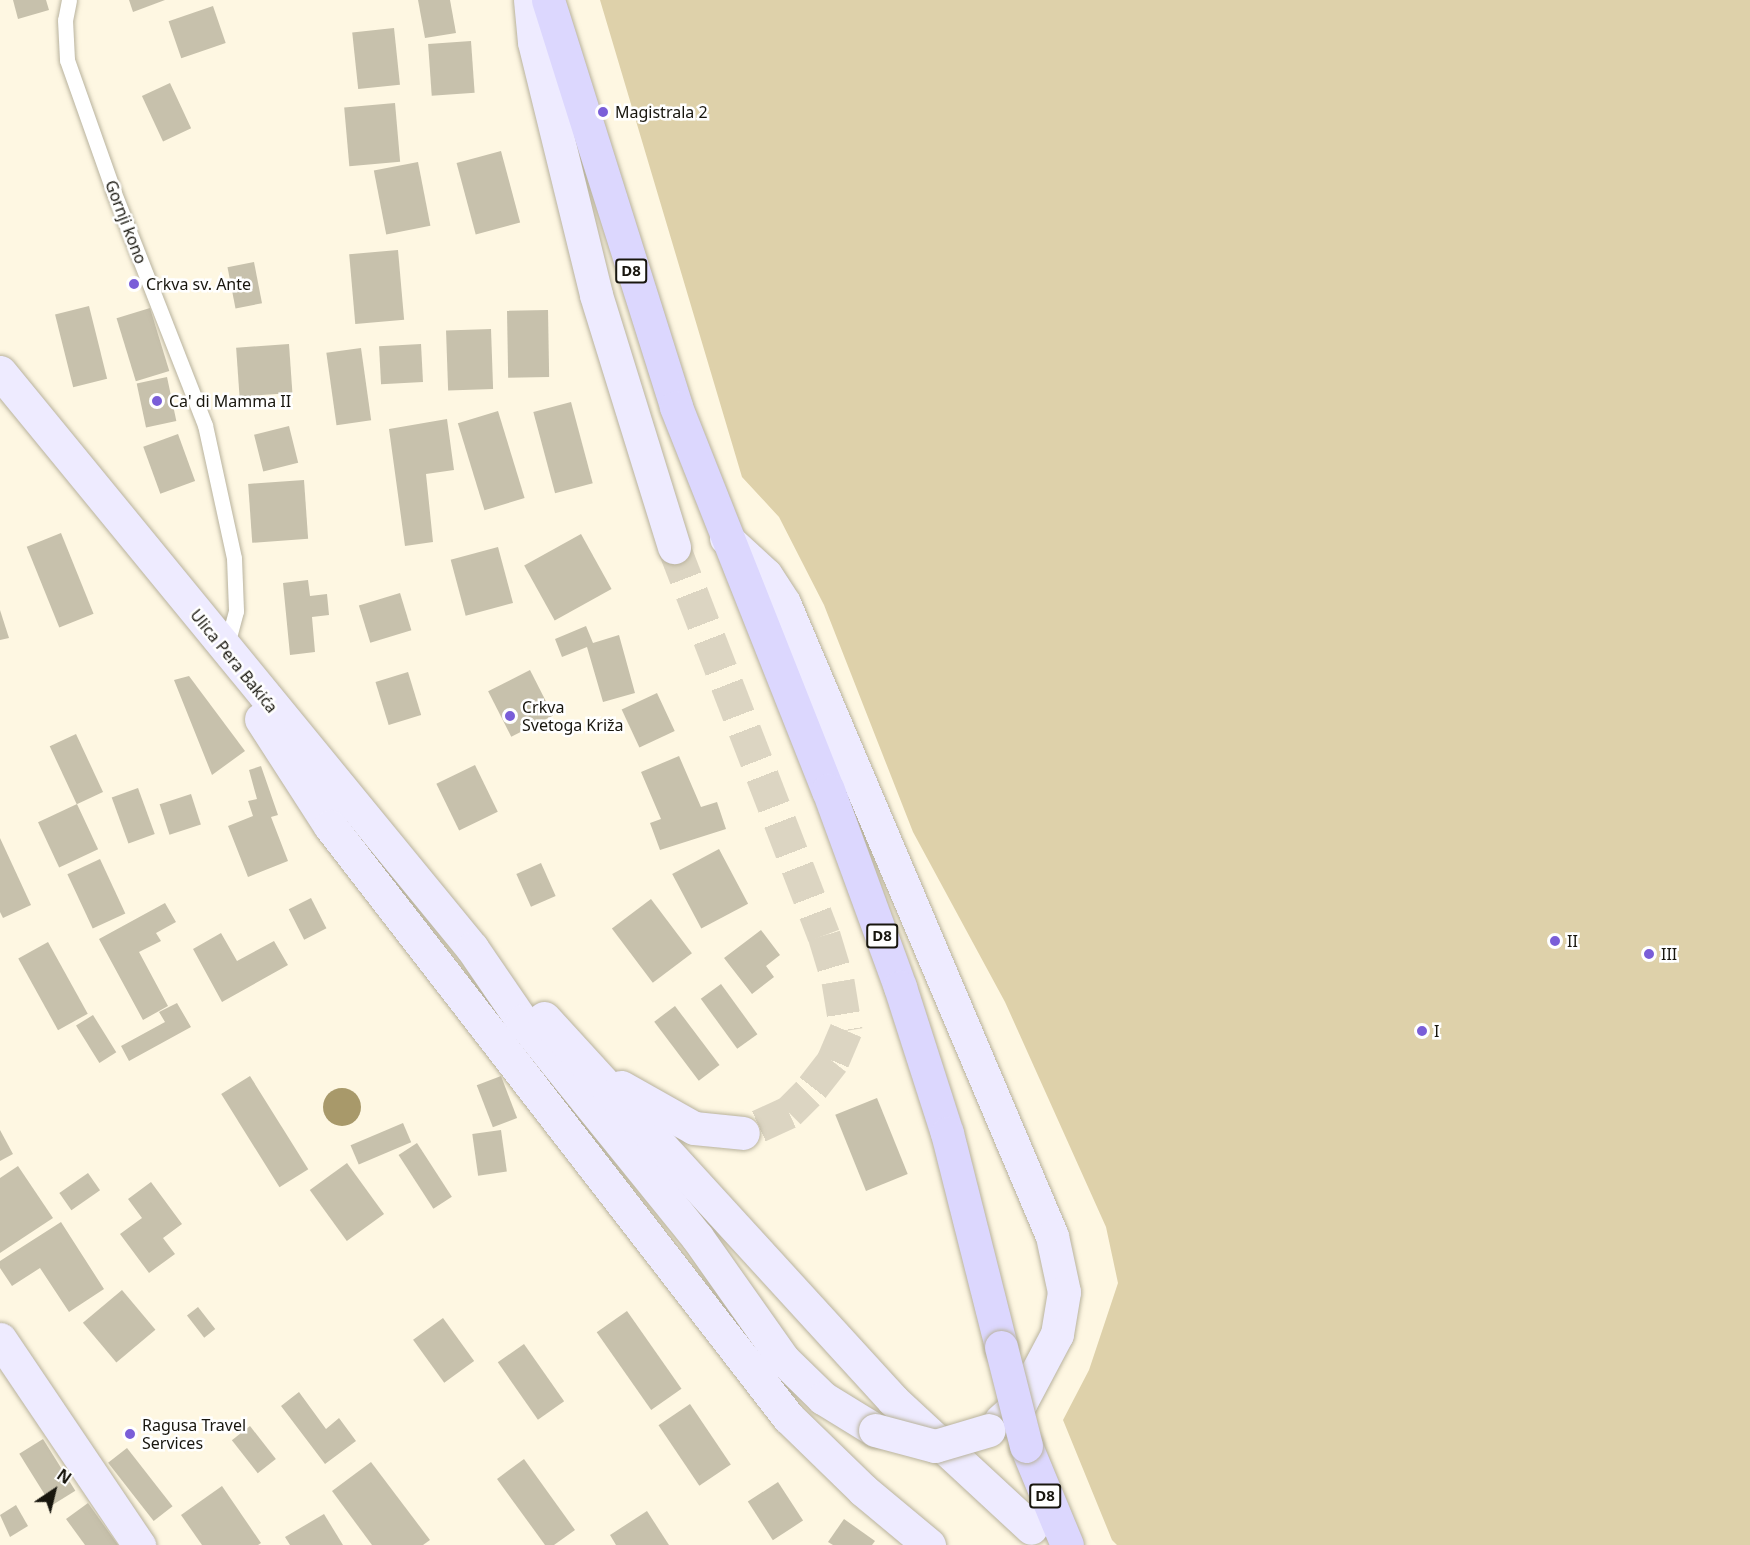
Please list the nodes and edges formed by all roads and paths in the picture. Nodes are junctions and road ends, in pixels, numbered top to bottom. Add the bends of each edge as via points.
1 (69, 0) edge
2 (530, 0) edge
3 (548, 0) edge
4 (0, 372) edge
5 (726, 538) junction
6 (674, 547) tunnel mouth
7 (226, 651) junction
8 (471, 948) junction
9 (599, 1074) junction
10 (743, 1133) tunnel mouth
11 (0, 1339) edge
12 (1031, 1528) dead end
13 (139, 1545) edge
14 (929, 1545) edge
15 (1067, 1545) edge

1 - 7 lane, Gornji kono via 68,60 114,193 205,425 234,558 236,611
2 - 6 main road via 534,42 596,295
3 - 5 main road, D8 via 643,310
4 - 7 main road, Ulica Pera Bakića
5 - 8 main road, bridge via 766,575 784,603 1052,1236 1064,1292 1057,1334 1021,1402 989,1430 935,1446 875,1430 823,1398 783,1359 697,1237 522,1021
5 - 15 main road, D8, bridge via 828,790 900,987 946,1133 1026,1446
7 - 8 main road, Ulica Pera Bakića
7 - 14 main road via 281,754 330,826 788,1417 863,1490
8 - 9 main road
9 - 10 main road via 694,1128
9 - 12 main road via 893,1400
11 - 13 main road

